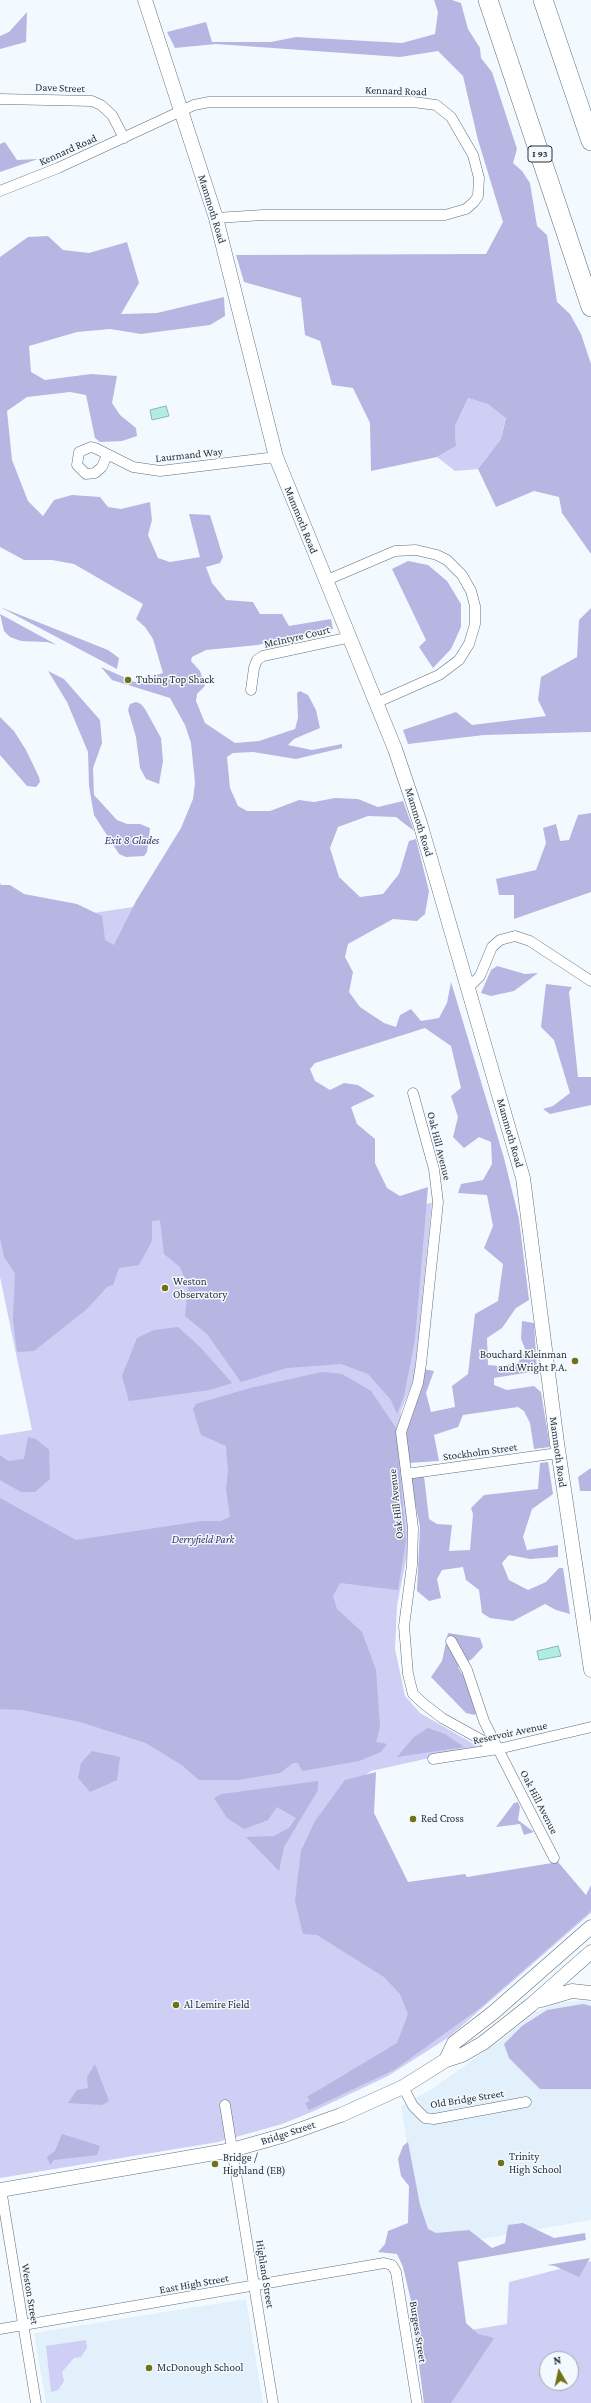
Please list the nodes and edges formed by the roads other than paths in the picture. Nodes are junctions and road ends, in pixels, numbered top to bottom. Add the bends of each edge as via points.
1 (145, 0) edge
2 (488, 0) edge
3 (543, 0) edge
4 (0, 99) edge
5 (182, 110) junction
6 (124, 138) junction
7 (591, 141) edge
8 (0, 191) edge
9 (216, 218) junction
10 (591, 308) edge
11 (107, 455) dead end
12 (276, 456) junction
13 (326, 580) junction
14 (351, 637) junction
15 (251, 690) dead end
16 (378, 702) junction
17 (591, 981) edge
18 (468, 988) junction
19 (413, 1093) dead end
20 (558, 1454) junction
21 (406, 1474) junction
22 (451, 1641) dead end
23 (591, 1670) edge
24 (591, 1727) edge
25 (498, 1750) junction
26 (433, 1759) dead end
27 (554, 1858) dead end
28 (591, 1927) edge
29 (591, 1952) edge
30 (591, 1993) edge
31 (531, 2005) junction
32 (446, 2060) junction
33 (403, 2087) junction
34 (526, 2102) dead end
35 (225, 2105) dead end
36 (232, 2150) junction
37 (0, 2190) edge
38 (392, 2266) joint
39 (254, 2286) junction
40 (23, 2325) junction
41 (0, 2329) edge
42 (36, 2403) edge
43 (273, 2403) edge
44 (417, 2403) edge

1 - 5 main road, Mammoth Road
2 - 10 highway, I 93
3 - 7 highway
4 - 6 street, Dave Street via 92,101 112,114
5 - 6 street, Kennard Road
5 - 9 main road, Mammoth Road
5 - 9 street, Kennard Road via 201,102 425,102 436,105 451,117 473,155 479,178 478,196 474,202 466,209 445,215 263,215
6 - 8 street, Kennard Road
9 - 12 main road, Mammoth Road
11 - 12 street, Laurmand Way via 133,467 160,472
12 - 13 main road, Mammoth Road
13 - 14 main road, Mammoth Road
13 - 16 street via 395,551 416,550 432,553 447,560 462,574 471,591 475,606 475,624 469,644 458,660 439,675
14 - 15 street, McIntyre Court via 263,656 257,660 254,668
14 - 16 main road, Mammoth Road
16 - 18 main road, Mammoth Road via 420,824
17 - 18 street via 530,941 515,936 500,940 492,947 480,976
18 - 20 main road, Mammoth Road via 526,1187
19 - 21 street, Oak Hill Avenue via 434,1169 438,1202 418,1383 401,1432
20 - 21 street, Stockholm Street
20 - 23 main road, Mammoth Road
21 - 25 street, Oak Hill Avenue via 413,1528 412,1565 404,1631 404,1654 410,1687 424,1704 442,1718
22 - 25 street via 467,1670 484,1721
24 - 25 street, Reservoir Avenue
25 - 26 street, Reservoir Avenue
25 - 27 street, Oak Hill Avenue
28 - 32 main road via 494,2012 454,2043
29 - 31 main road, Bridge Street
30 - 31 main road via 560,1993
31 - 32 main road, Bridge Street via 483,2043 462,2055
32 - 33 main road, Bridge Street
33 - 34 street, Old Bridge Street via 413,2106 425,2118 434,2119
33 - 36 main road, Bridge Street via 317,2124
35 - 36 street, Highland Street
36 - 37 main road, Bridge Street
36 - 39 street, Highland Street
37 - 40 street, Weston Street
38 - 39 street, East High Street via 384,2263
38 - 44 street, Burgess Street via 396,2272
39 - 40 street, East High Street
39 - 43 street, Highland Street
40 - 41 street, East High Street
40 - 42 street, Weston Street

